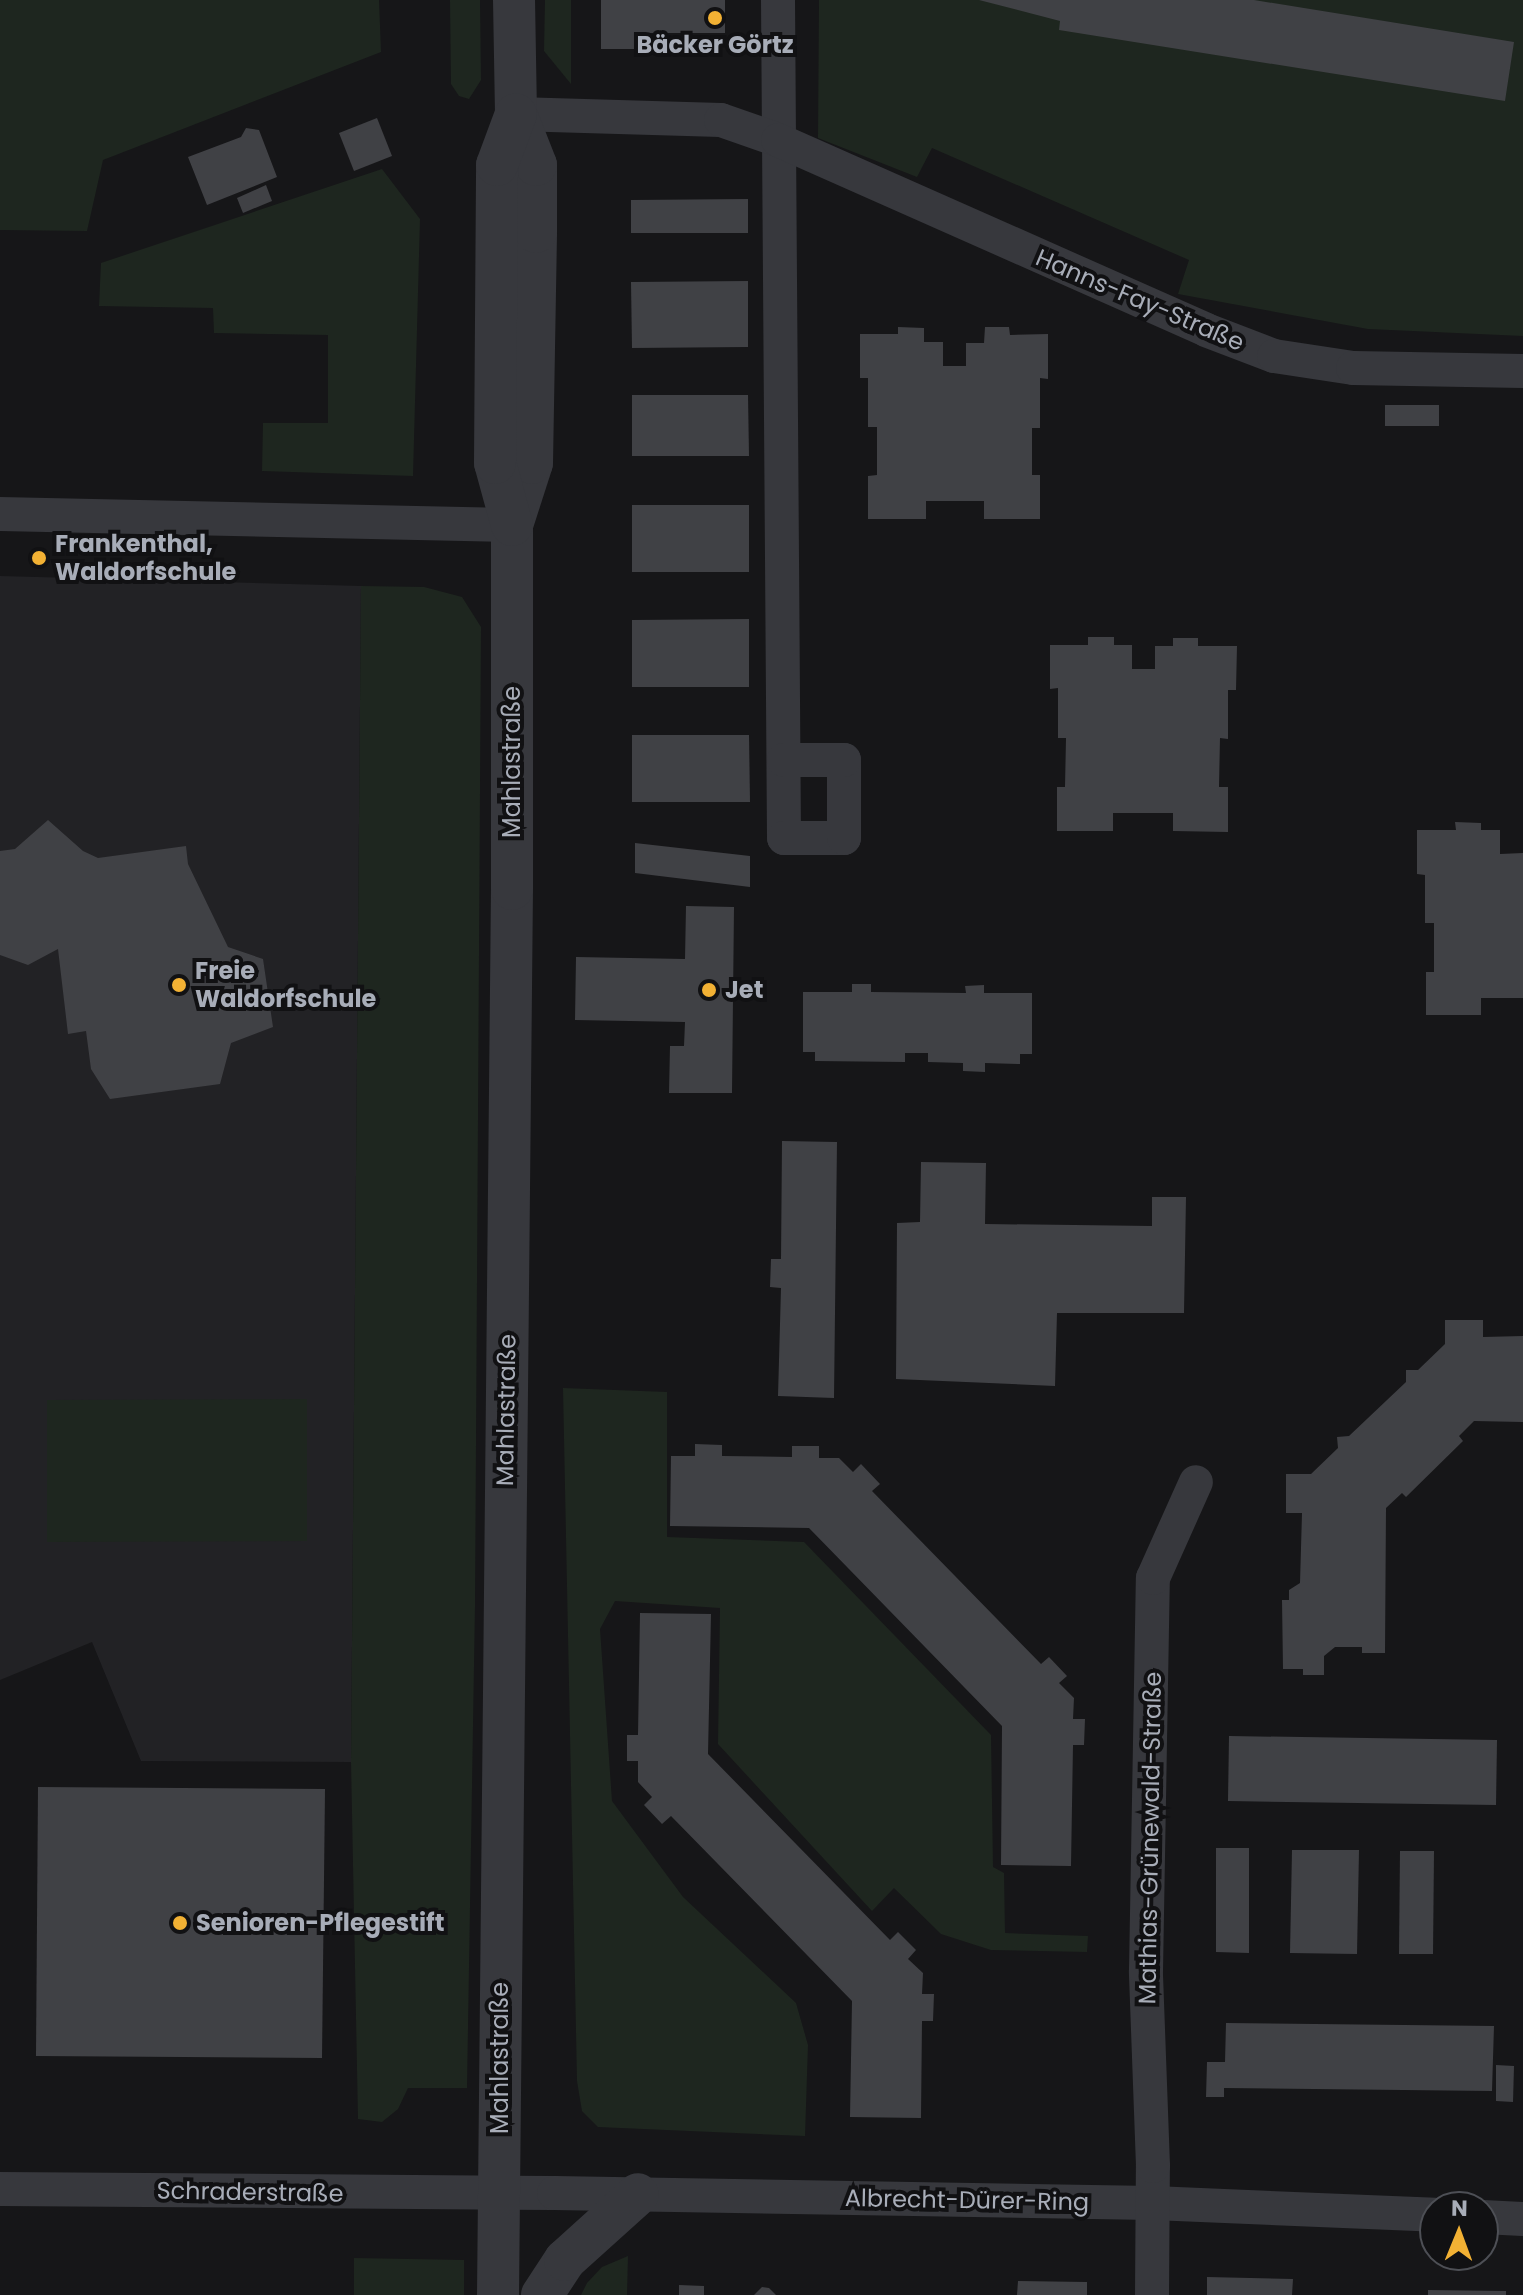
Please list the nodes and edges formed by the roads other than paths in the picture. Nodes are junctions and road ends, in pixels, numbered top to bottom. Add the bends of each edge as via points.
1 (514, 0) edge
2 (778, 0) edge
3 (516, 114) junction
4 (778, 140) junction
5 (1523, 371) edge
6 (0, 514) edge
7 (512, 525) junction
8 (784, 760) dead end
9 (1196, 1482) dead end
10 (0, 2189) edge
11 (499, 2193) junction
12 (638, 2194) junction
13 (1153, 2203) junction
14 (1419, 2214) edge
15 (1499, 2218) edge
16 (1523, 2219) edge
17 (498, 2295) edge
18 (542, 2295) edge
19 (1152, 2295) edge

1 - 3 street, Mahlastraße
2 - 4 street
3 - 4 street, Hanns-Fay-Straße via 721,120
3 - 7 street, Mahlastraße via 497,165 495,463
4 - 5 street, Hanns-Fay-Straße via 1274,356 1353,368
4 - 8 street
6 - 7 street
7 - 11 street, Mahlastraße
9 - 13 street, Mathias-Grünewald-Straße via 1153,1578 1146,1971
10 - 11 street, Schraderstraße
11 - 12 street, Albrecht-Dürer-Ring
11 - 17 street, Mahlastraße
12 - 13 street, Albrecht-Dürer-Ring
12 - 18 street via 565,2260
13 - 14 street, Albrecht-Dürer-Ring
13 - 19 street, Mathias-Grünewald-Straße
15 - 16 street

